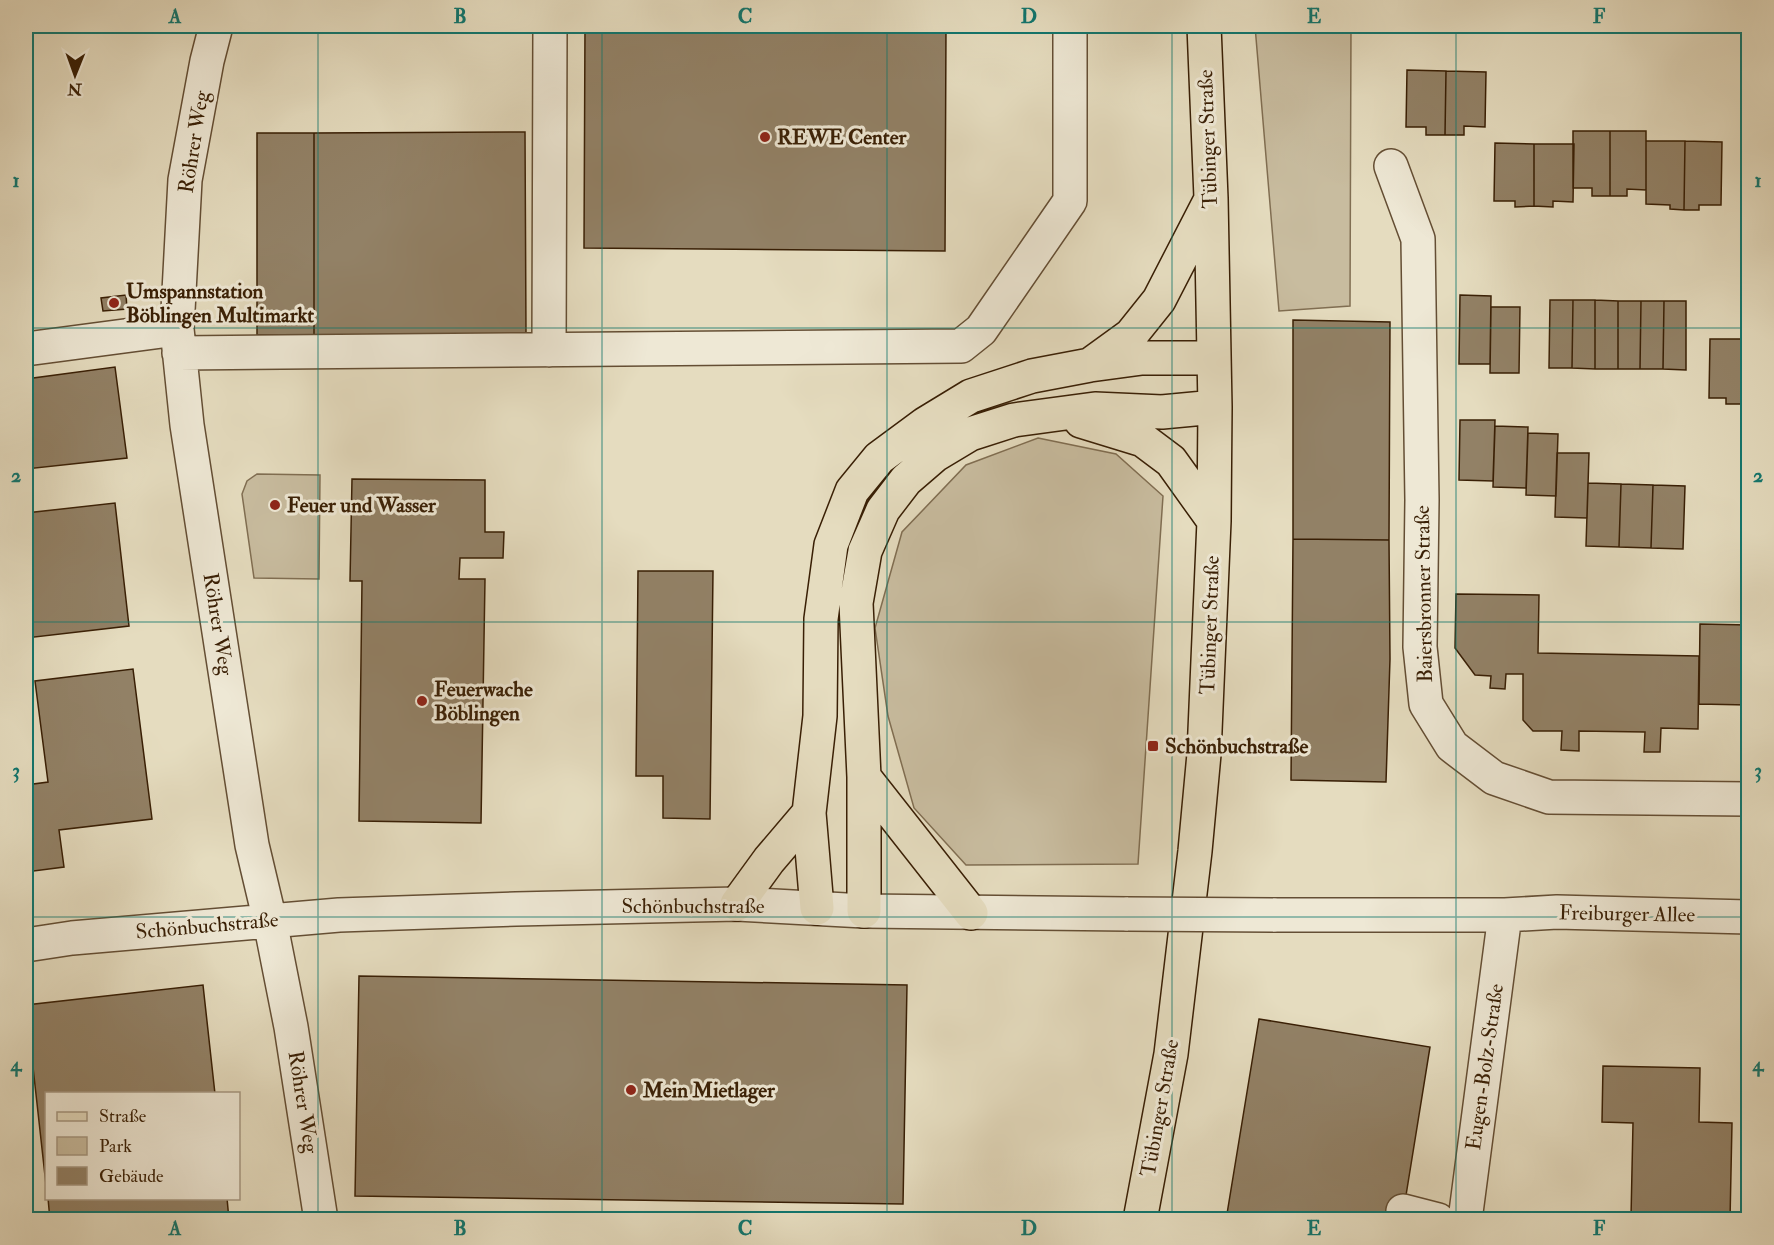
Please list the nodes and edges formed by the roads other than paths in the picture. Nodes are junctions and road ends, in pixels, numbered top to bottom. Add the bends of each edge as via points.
1 (216, 26) edge
2 (550, 26) edge
3 (1070, 26) edge
4 (1204, 26) edge
5 (1391, 166) dead end
6 (1211, 198) junction
7 (178, 341) junction
8 (26, 349) edge
9 (549, 350) junction
10 (1214, 358) junction
11 (1089, 365) junction
12 (1215, 407) junction
13 (1062, 415) junction
14 (1214, 521) junction
15 (864, 777) junction
16 (1749, 799) edge
17 (809, 813) junction
18 (737, 904) junction
19 (817, 908) junction
20 (864, 911) junction
21 (970, 913) junction
22 (1505, 915) junction
23 (1749, 916) edge
24 (270, 921) junction
25 (26, 945) edge
26 (1403, 1211) dead end
27 (321, 1220) edge
28 (1140, 1220) edge
29 (1438, 1220) edge
30 (1465, 1220) edge

1 - 7 street, Röhrer Weg via 185,180
2 - 9 street
3 - 9 street via 1070,201 981,330 961,346
4 - 6 main road, Tübinger Straße
5 - 16 street, Baiersbronner Straße via 1419,238 1420,647 1426,704 1452,746 1494,778 1549,797
6 - 10 main road, Tübinger Straße
6 - 11 main road via 1159,300 1131,335
7 - 8 street
7 - 9 street
7 - 24 street, Röhrer Weg via 187,425 252,845
10 - 11 main road via 1142,358
10 - 12 main road, Tübinger Straße
11 - 17 main road via 1032,376 971,396 879,458 852,491 831,545 821,619 820,716
12 - 13 main road via 1162,412 1095,409
12 - 14 main road, Tübinger Straße
13 - 14 main road via 1143,440 1171,461
13 - 15 main road via 1014,420 970,434 934,455 906,480 883,510 865,551 856,603
14 - 28 main road, Tübinger Straße via 1204,754 1195,852 1171,1054
15 - 20 main road
15 - 21 main road
17 - 18 main road
17 - 19 main road
18 - 19 street, Schönbuchstraße
18 - 24 street, Schönbuchstraße via 371,914
19 - 20 street, Schönbuchstraße
20 - 21 street, Schönbuchstraße
21 - 22 street, Schönbuchstraße, bridge
22 - 23 street, Freiburger Allee via 1557,912
22 - 30 street, Eugen-Bolz-Straße
24 - 25 street, Schönbuchstraße
24 - 27 street, Röhrer Weg
26 - 29 street

